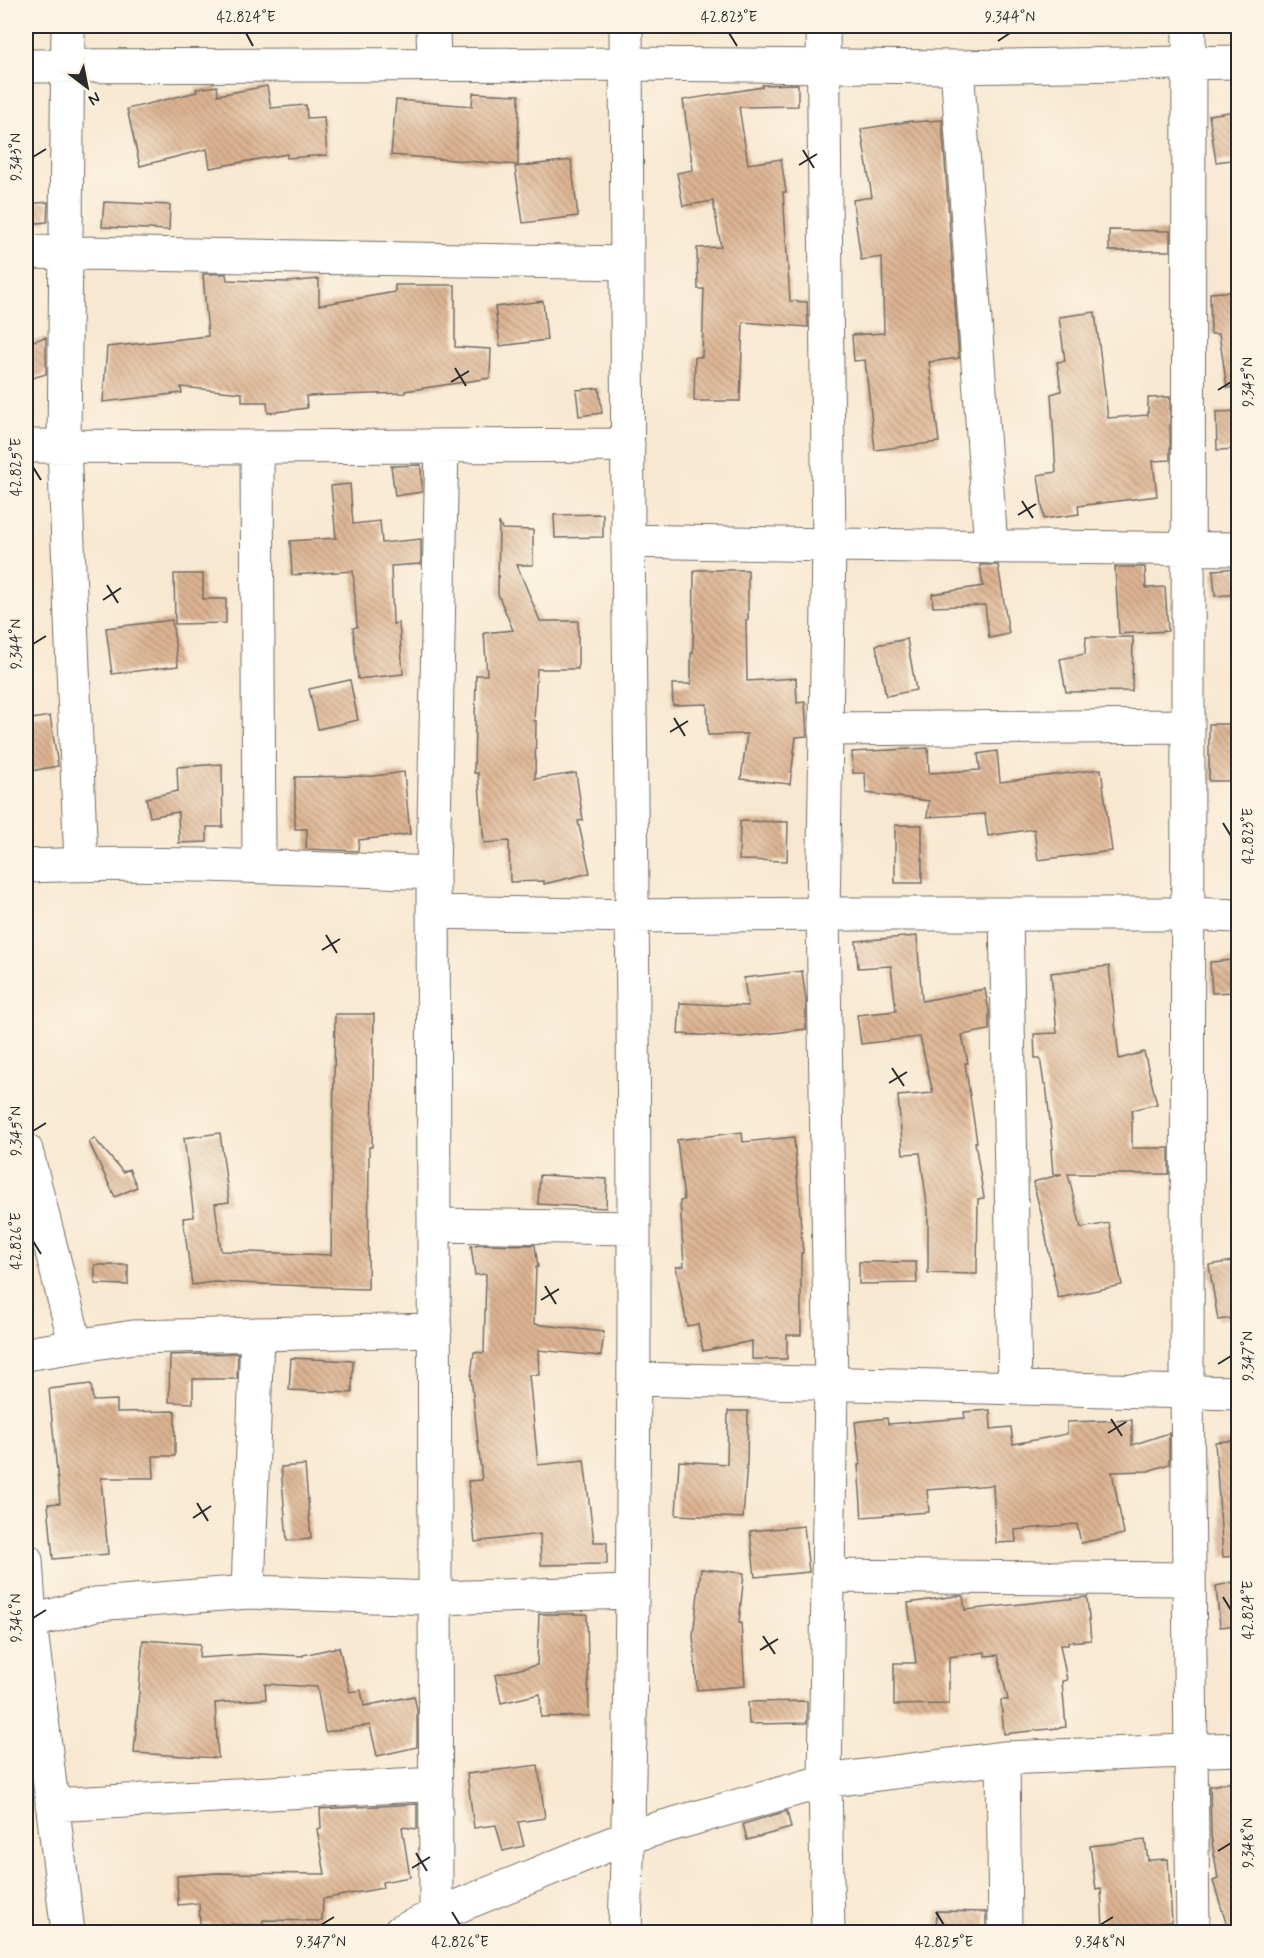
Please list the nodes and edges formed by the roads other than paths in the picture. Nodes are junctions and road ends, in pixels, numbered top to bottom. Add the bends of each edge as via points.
1 (68, 26) edge
2 (433, 26) edge
3 (626, 26) edge
4 (823, 26) edge
5 (1189, 26) edge
6 (1239, 62) edge
7 (1189, 63) junction
8 (434, 64) junction
9 (627, 64) junction
10 (68, 65) junction
11 (26, 66) edge
12 (823, 66) junction
13 (957, 67) junction
14 (26, 252) edge
15 (66, 252) junction
16 (627, 263) junction
17 (628, 445) junction
18 (26, 446) edge
19 (64, 446) junction
20 (442, 446) junction
21 (257, 447) junction
22 (628, 541) junction
23 (829, 545) junction
24 (991, 547) junction
25 (1187, 548) junction
26 (1239, 549) edge
27 (1187, 726) junction
28 (826, 729) junction
29 (81, 864) junction
30 (26, 866) edge
31 (259, 866) junction
32 (433, 873) junction
33 (433, 912) junction
34 (823, 914) junction
35 (1006, 914) junction
36 (1186, 914) junction
37 (633, 916) junction
38 (1239, 916) edge
39 (26, 1150) edge
40 (435, 1225) junction
41 (634, 1228) junction
42 (435, 1330) junction
43 (257, 1334) junction
44 (76, 1346) junction
45 (26, 1354) edge
46 (634, 1379) junction
47 (831, 1384) junction
48 (1015, 1388) junction
49 (1186, 1392) junction
50 (1239, 1393) edge
51 (26, 1560) edge
52 (828, 1576) junction
53 (1189, 1579) junction
54 (248, 1592) junction
55 (631, 1592) junction
56 (436, 1598) junction
57 (28, 1623) edge
58 (1239, 1749) edge
59 (1190, 1750) junction
60 (1003, 1758) junction
61 (825, 1781) junction
62 (436, 1784) junction
63 (52, 1804) junction
64 (628, 1837) junction
65 (436, 1915) junction
66 (68, 1932) edge
67 (400, 1932) edge
68 (625, 1932) edge
69 (828, 1932) edge
70 (1005, 1932) edge
71 (1193, 1932) edge

1 - 10 street
2 - 8 street
3 - 9 street
4 - 12 street
5 - 7 street
6 - 7 street
7 - 13 street
7 - 25 street
8 - 9 street
8 - 10 street
9 - 12 street
9 - 16 street
10 - 11 street
10 - 15 street
12 - 13 street
12 - 23 street
13 - 24 street
14 - 15 street
15 - 16 street
15 - 19 street
16 - 17 street
17 - 20 street
17 - 22 street
18 - 19 street
19 - 21 street
19 - 29 street
20 - 21 street
20 - 32 street
21 - 31 street
22 - 23 street
22 - 37 street
23 - 24 street
23 - 28 street
24 - 25 street
25 - 26 street
25 - 27 street
27 - 28 street
27 - 36 street
28 - 34 street
29 - 30 street
29 - 31 street
31 - 32 street
32 - 33 street
33 - 37 street
33 - 40 street
34 - 35 street
34 - 37 street
34 - 47 street
35 - 36 street
35 - 48 street
36 - 38 street
36 - 49 street
37 - 41 street
39 - 44 street
40 - 41 street
40 - 42 street
41 - 46 street
42 - 43 street
42 - 56 street
43 - 44 street via 133,1337
43 - 54 street
44 - 45 street
46 - 47 street
46 - 55 street
47 - 48 street
47 - 52 street
48 - 49 street
49 - 50 street
49 - 53 street
51 - 57 street
52 - 53 street
52 - 61 street
53 - 59 street
54 - 56 street
54 - 57 street via 96,1604
55 - 56 street
55 - 64 street
56 - 62 street
57 - 63 street
58 - 59 street
59 - 60 street
59 - 71 street
60 - 61 street
60 - 70 street
61 - 64 street
61 - 69 street
62 - 63 street
62 - 65 street
63 - 66 street
64 - 65 street
64 - 68 street
65 - 67 street

